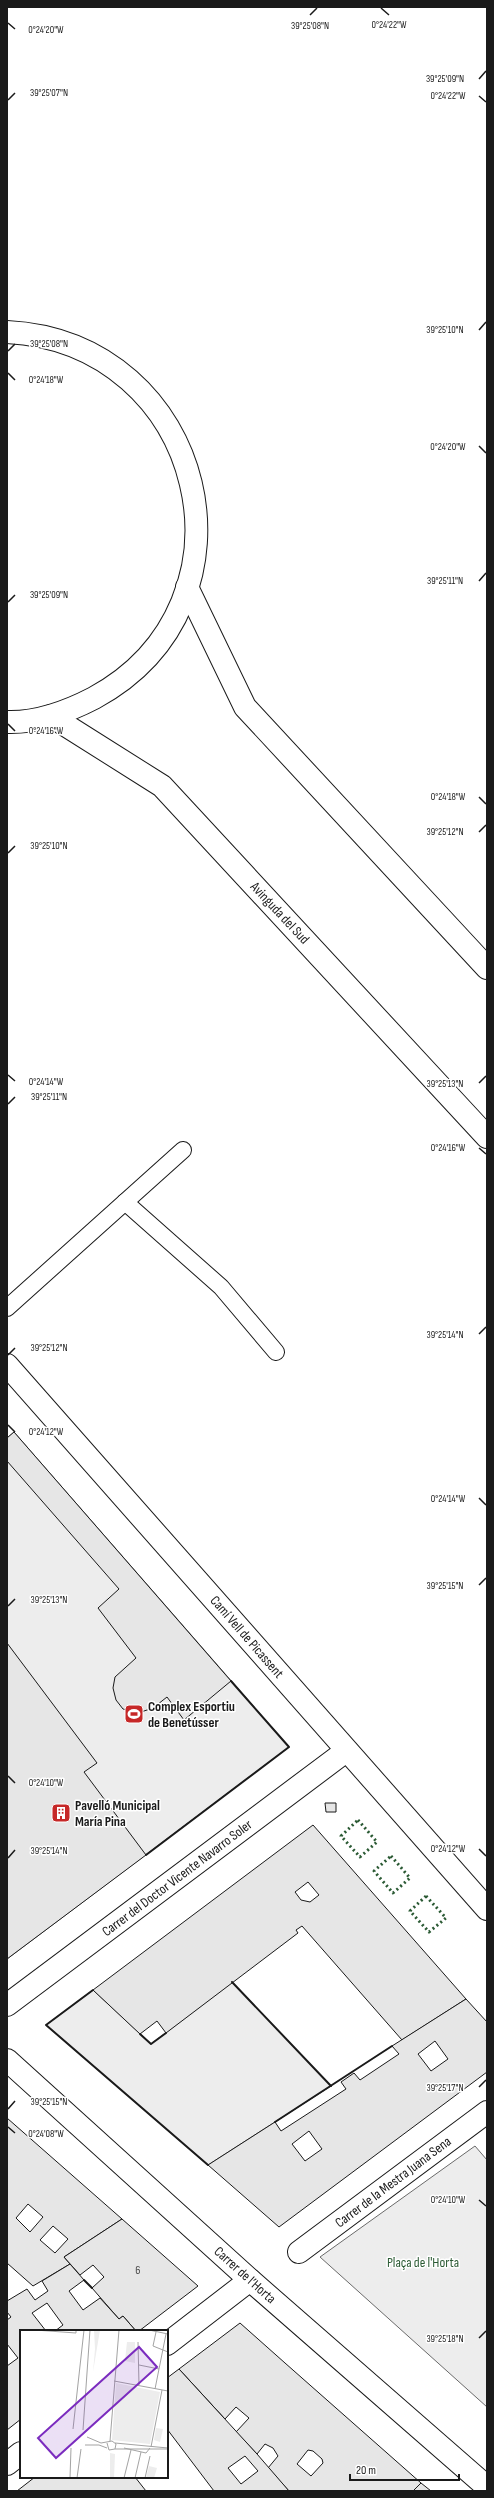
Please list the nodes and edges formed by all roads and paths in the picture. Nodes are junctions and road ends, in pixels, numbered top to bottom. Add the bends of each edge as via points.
1 (7, 332) edge
2 (187, 587) junction
3 (51, 716) junction
4 (7, 722) edge
5 (487, 968) edge
6 (487, 1137) edge
7 (183, 1150) dead end
8 (125, 1202) junction
9 (7, 1308) edge
10 (276, 1352) dead end
11 (7, 1365) edge
12 (346, 1751) junction
13 (487, 1909) edge
14 (7, 2005) edge
15 (7, 2060) edge
16 (487, 2112) edge
17 (298, 2252) dead end
18 (250, 2280) junction
19 (168, 2343) edge
20 (20, 2454) edge
21 (7, 2464) edge
22 (487, 2487) edge

1 - 2 street via 60,340 91,353 120,371 140,389 165,420 181,450 192,482 196,510 194,553
2 - 3 street via 174,617 156,645 135,669 110,689
2 - 5 street via 245,707
3 - 4 street
3 - 6 street, Avinguda del Sud via 162,786
7 - 8 lane
8 - 9 lane
8 - 10 lane via 221,1288
11 - 12 street, Camí Vell de Picassent
12 - 13 street, Camí Vell de Picassent
12 - 14 street, Carrer del Doctor Vicente Navarro Soler
15 - 18 street, Carrer de l’Horta
16 - 17 street, Carrer de la Mestra Juana Sena
18 - 19 street
18 - 22 street, Carrer de l’Horta
20 - 21 street

